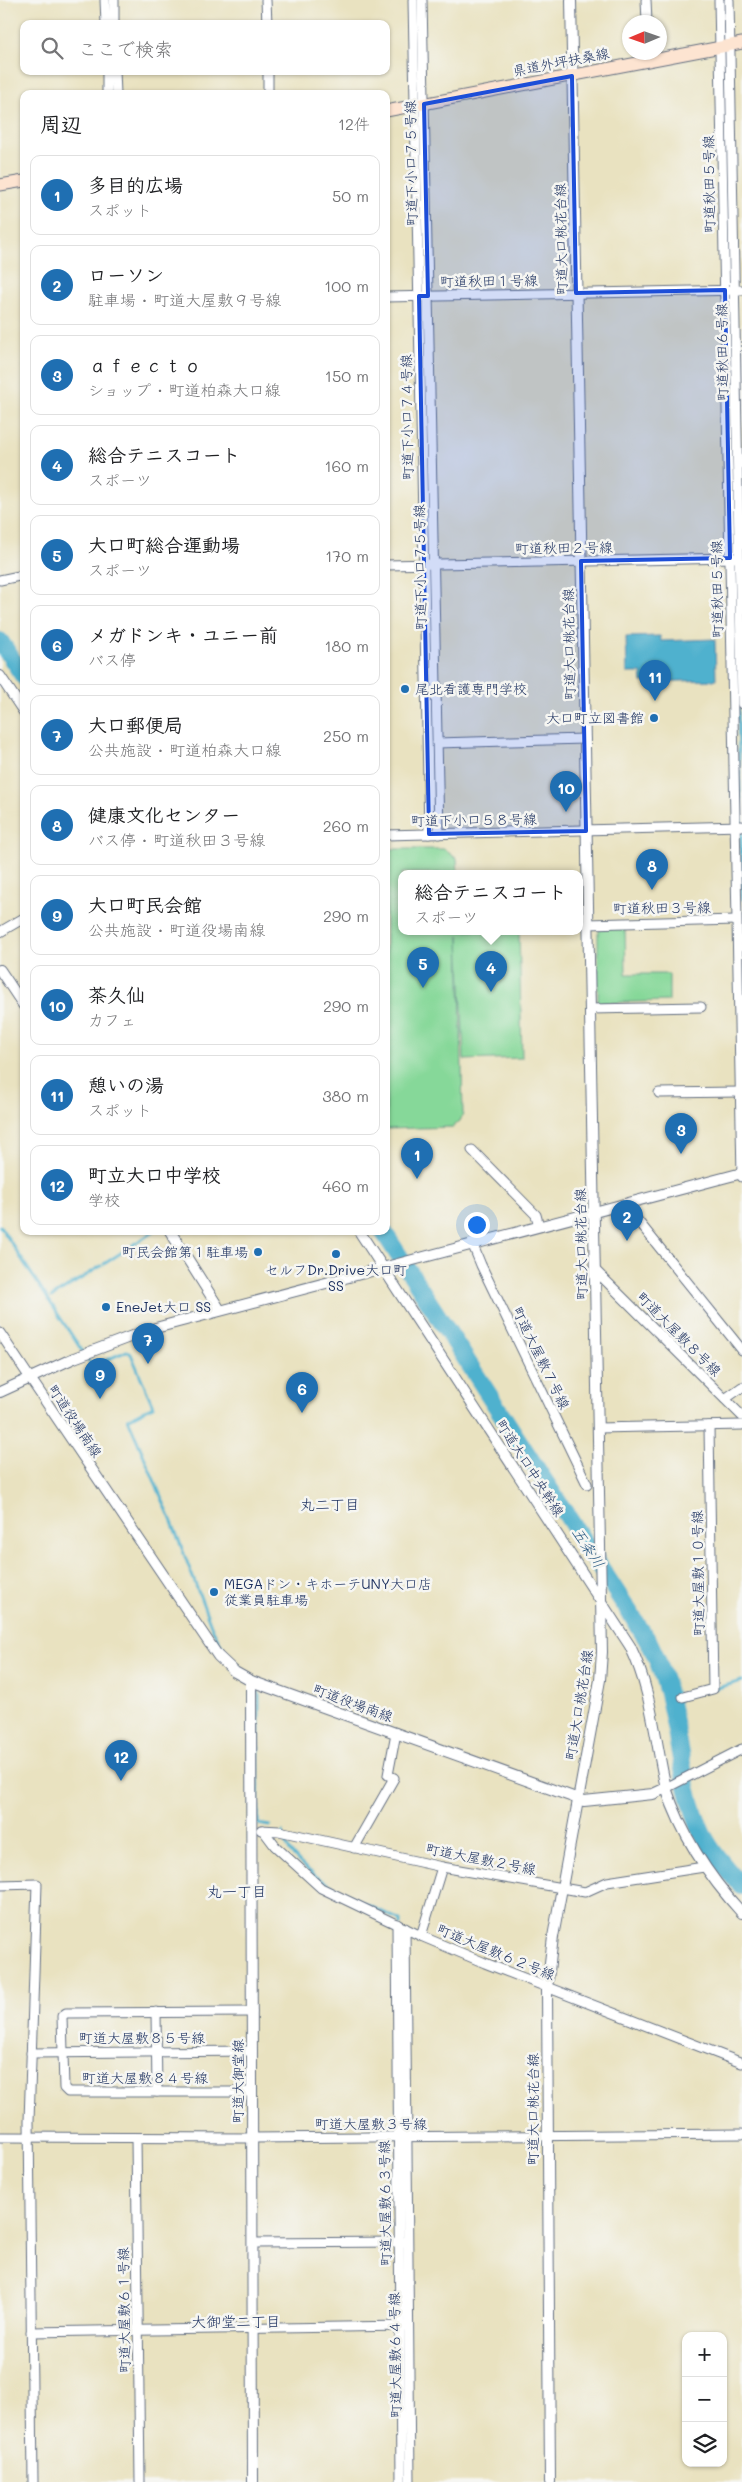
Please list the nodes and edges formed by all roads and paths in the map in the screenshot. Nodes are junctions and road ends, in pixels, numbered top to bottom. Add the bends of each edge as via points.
1 (105, 0) edge
2 (114, 0) edge
3 (266, 0) edge
4 (413, 0) edge
5 (422, 0) edge
6 (570, 0) edge
7 (646, 0) edge
8 (719, 0) edge
9 (729, 0) edge
10 (646, 15) edge
11 (106, 20) edge
12 (114, 20) edge
13 (267, 20) edge
14 (731, 45) edge
15 (667, 54) edge
16 (635, 60) edge
17 (107, 75) edge
18 (115, 75) edge
19 (268, 75) edge
20 (572, 76) junction
21 (107, 90) edge
22 (116, 90) edge
23 (268, 90) edge
24 (420, 105) junction
25 (390, 110) edge
26 (20, 182) edge
27 (0, 185) edge
28 (725, 290) junction
29 (738, 290) edge
30 (576, 293) junction
31 (424, 296) junction
32 (390, 297) edge
33 (740, 503) edge
34 (737, 558) edge
35 (581, 561) junction
36 (424, 564) junction
37 (434, 564) junction
38 (390, 565) edge
39 (20, 575) edge
40 (0, 580) edge
41 (0, 676) edge
42 (742, 704) edge
43 (20, 706) edge
44 (585, 739) junction
45 (437, 743) junction
46 (738, 826) edge
47 (586, 831) junction
48 (428, 834) junction
49 (439, 834) junction
50 (390, 835) edge
51 (584, 900) edge
52 (20, 920) edge
53 (736, 920) junction
54 (588, 924) junction
55 (0, 932) edge
56 (0, 970) edge
57 (20, 1000) edge
58 (701, 1006) dead end
59 (590, 1009) junction
60 (740, 1092) junction
61 (659, 1093) dead end
62 (472, 1150) dead end
63 (742, 1173) edge
64 (742, 1177) edge
65 (628, 1203) junction
66 (594, 1212) junction
67 (539, 1226) junction
68 (173, 1235) edge
69 (362, 1235) edge
70 (472, 1244) junction
71 (382, 1267) junction
72 (596, 1271) junction
73 (220, 1310) junction
74 (0, 1333) edge
75 (742, 1350) edge
76 (30, 1378) junction
77 (742, 1388) edge
78 (0, 1392) edge
79 (725, 1399) junction
80 (742, 1416) edge
81 (742, 1425) edge
82 (709, 1426) junction
83 (598, 1428) junction
84 (587, 1484) dead end
85 (601, 1601) junction
86 (251, 1681) junction
87 (683, 1697) dead end
88 (396, 1734) junction
89 (742, 1749) edge
90 (666, 1788) junction
91 (578, 1799) junction
92 (251, 1828) junction
93 (263, 1830) junction
94 (354, 1848) junction
95 (442, 1867) junction
96 (704, 1867) junction
97 (0, 1885) edge
98 (561, 1889) junction
99 (742, 1913) edge
100 (401, 1926) junction
101 (421, 1936) junction
102 (547, 1988) junction
103 (156, 2012) junction
104 (252, 2012) junction
105 (252, 2051) junction
106 (63, 2052) junction
107 (156, 2052) junction
108 (31, 2053) junction
109 (742, 2063) edge
110 (156, 2092) junction
111 (252, 2092) junction
112 (742, 2134) edge
113 (547, 2136) junction
114 (402, 2137) junction
115 (0, 2138) edge
116 (29, 2138) junction
117 (136, 2138) junction
118 (252, 2138) junction
119 (403, 2242) junction
120 (252, 2243) junction
121 (404, 2326) junction
122 (253, 2329) junction
123 (138, 2331) junction
124 (31, 2332) junction
125 (32, 2482) edge
126 (140, 2482) edge
127 (253, 2482) edge
128 (402, 2482) edge
129 (410, 2482) edge
130 (550, 2482) edge

1 - 11 street
2 - 12 street
3 - 13 street
4 - 24 street
5 - 24 street, 町道下小口７５号線
6 - 20 street, 町道大口桃花台線
7 - 10 street
8 - 14 street, 町道秋田５号線
9 - 14 street, 町道秋田６号線
14 - 15 main road, 県道外坪扶桑線
14 - 28 street, 町道秋田５号線
14 - 29 street, 町道秋田６号線
16 - 20 main road, 県道外坪扶桑線
17 - 21 street
18 - 22 street
19 - 23 street
20 - 24 main road, 県道外坪扶桑線
20 - 30 street, 町道大口桃花台線
24 - 25 main road, 県道外坪扶桑線
24 - 31 street, 町道下小口７５号線
26 - 27 main road
28 - 29 street, 町道秋田１号線
28 - 30 street, 町道秋田１号線
28 - 34 street, 町道秋田５号線
29 - 33 street, 町道秋田６号線
30 - 31 street, 町道秋田１号線
30 - 35 street, 町道大口桃花台線
31 - 32 street, 町道秋田１号線
31 - 36 street, 町道下小口７４号線
31 - 37 street, 町道下小口７５号線
33 - 34 street, 町道秋田６号線
34 - 35 street, 町道秋田２号線
34 - 42 street, 町道秋田６号線
34 - 46 street, 町道秋田５号線
35 - 37 street, 町道秋田２号線
35 - 44 street, 町道大口桃花台線
36 - 37 street, 町道秋田２号線
36 - 38 street, 町道秋田２号線
36 - 48 street, 町道下小口７４号線
37 - 45 street, 町道下小口７５号線
39 - 40 street
41 - 43 street
44 - 45 street
44 - 47 street, 町道大口桃花台線
45 - 49 street, 町道下小口７５号線
46 - 47 street, 町道下小口５８号線
46 - 53 street, 町道秋田５号線
47 - 49 street, 町道下小口５８号線
47 - 51 street, 町道大口桃花台線
48 - 49 street, 町道下小口５８号線
48 - 50 street, 町道下小口５８号線
51 - 54 street, 町道大口桃花台線
52 - 55 street
53 - 54 street, 町道秋田３号線
53 - 60 street, 町道秋田５号線
54 - 59 street, 町道大口桃花台線
56 - 57 street
58 - 59 street
59 - 66 street, 町道大口桃花台線
60 - 61 street
60 - 63 street, 町道秋田５号線
62 - 67 street via 536,1215
63 - 64 street, 町道秋田５号線
63 - 65 street
65 - 66 street
65 - 75 street via 634,1216
66 - 67 street
66 - 72 street, 町道大口桃花台線
67 - 70 street
68 - 73 street
69 - 71 street, 町道大口中央幹線
70 - 71 street
70 - 84 street, 町道大屋敷７号線
71 - 73 street
71 - 85 street, 町道大口中央幹線
72 - 79 street, 町道大屋敷８号線
72 - 83 street, 町道大口桃花台線
73 - 76 street via 111,1343
74 - 76 street
76 - 78 street
76 - 86 street, 町道役場南線 via 218,1656
77 - 79 street
79 - 80 street, 町道大屋敷８号線
81 - 82 street
82 - 83 street
82 - 87 street, 町道大屋敷１０号線 via 713,1689
83 - 85 street, 町道大口桃花台線
85 - 90 street, 町道大口中央幹線 via 640,1667 654,1720
85 - 91 street, 町道大口桃花台線 via 602,1666
86 - 88 street, 町道役場南線
86 - 92 street, 町道大御堂線
88 - 91 street, 町道役場南線
88 - 94 street via 388,1775 394,1778
89 - 90 street
90 - 91 street, 町道役場南線 via 653,1794 600,1801
90 - 96 street via 679,1824
91 - 98 street, 町道大口桃花台線
92 - 93 street, 町道大屋敷２号線
92 - 104 street, 町道大御堂線
93 - 94 street, 町道大屋敷２号線
93 - 100 street, 町道大屋敷６２号線 via 275,1846 321,1888
94 - 95 street, 町道大屋敷２号線
95 - 98 street, 町道大屋敷２号線
95 - 101 street
96 - 98 street, 町道大屋敷２号線 via 607,1882 589,1892
96 - 99 street
97 - 108 street via 37,1884
98 - 102 street, 町道大口桃花台線
100 - 101 street, 町道大屋敷６２号線
100 - 114 street, 町道大屋敷６３号線
101 - 102 street, 町道大屋敷６２号線
102 - 109 street, 町道大屋敷６２号線
102 - 113 street, 町道大口桃花台線
103 - 104 street, 町道大屋敷８４号線
103 - 106 street, 町道大屋敷８４号線 via 66,2013 62,2016
103 - 107 street
104 - 105 street, 町道大御堂線
105 - 107 street, 町道大屋敷８５号線
105 - 111 street, 町道大御堂線
106 - 107 street, 町道大屋敷８５号線
106 - 108 street, 町道大屋敷８５号線
106 - 110 street, 町道大屋敷８４号線 via 64,2088 68,2092
107 - 110 street
108 - 116 street
110 - 111 street, 町道大屋敷８４号線
111 - 118 street, 町道大御堂線
112 - 113 street, 町道大屋敷３号線
113 - 114 street, 町道大屋敷３号線
113 - 130 street, 町道大口桃花台線
114 - 118 street, 町道大屋敷３号線
114 - 119 street, 町道大屋敷６３号線
115 - 116 street, 町道大屋敷３号線
116 - 117 street, 町道大屋敷３号線
116 - 124 street
117 - 118 street, 町道大屋敷３号線
117 - 123 street, 町道大屋敷６１号線
118 - 120 street, 町道大御堂線
119 - 120 street
119 - 121 street, 町道大屋敷６３号線
120 - 122 street, 町道大御堂線
121 - 122 street
121 - 128 street, 町道大屋敷６３号線
121 - 129 street, 町道大屋敷６４号線
122 - 123 street
122 - 127 street, 町道大御堂線
123 - 124 street
123 - 126 street, 町道大屋敷６１号線
124 - 125 street

